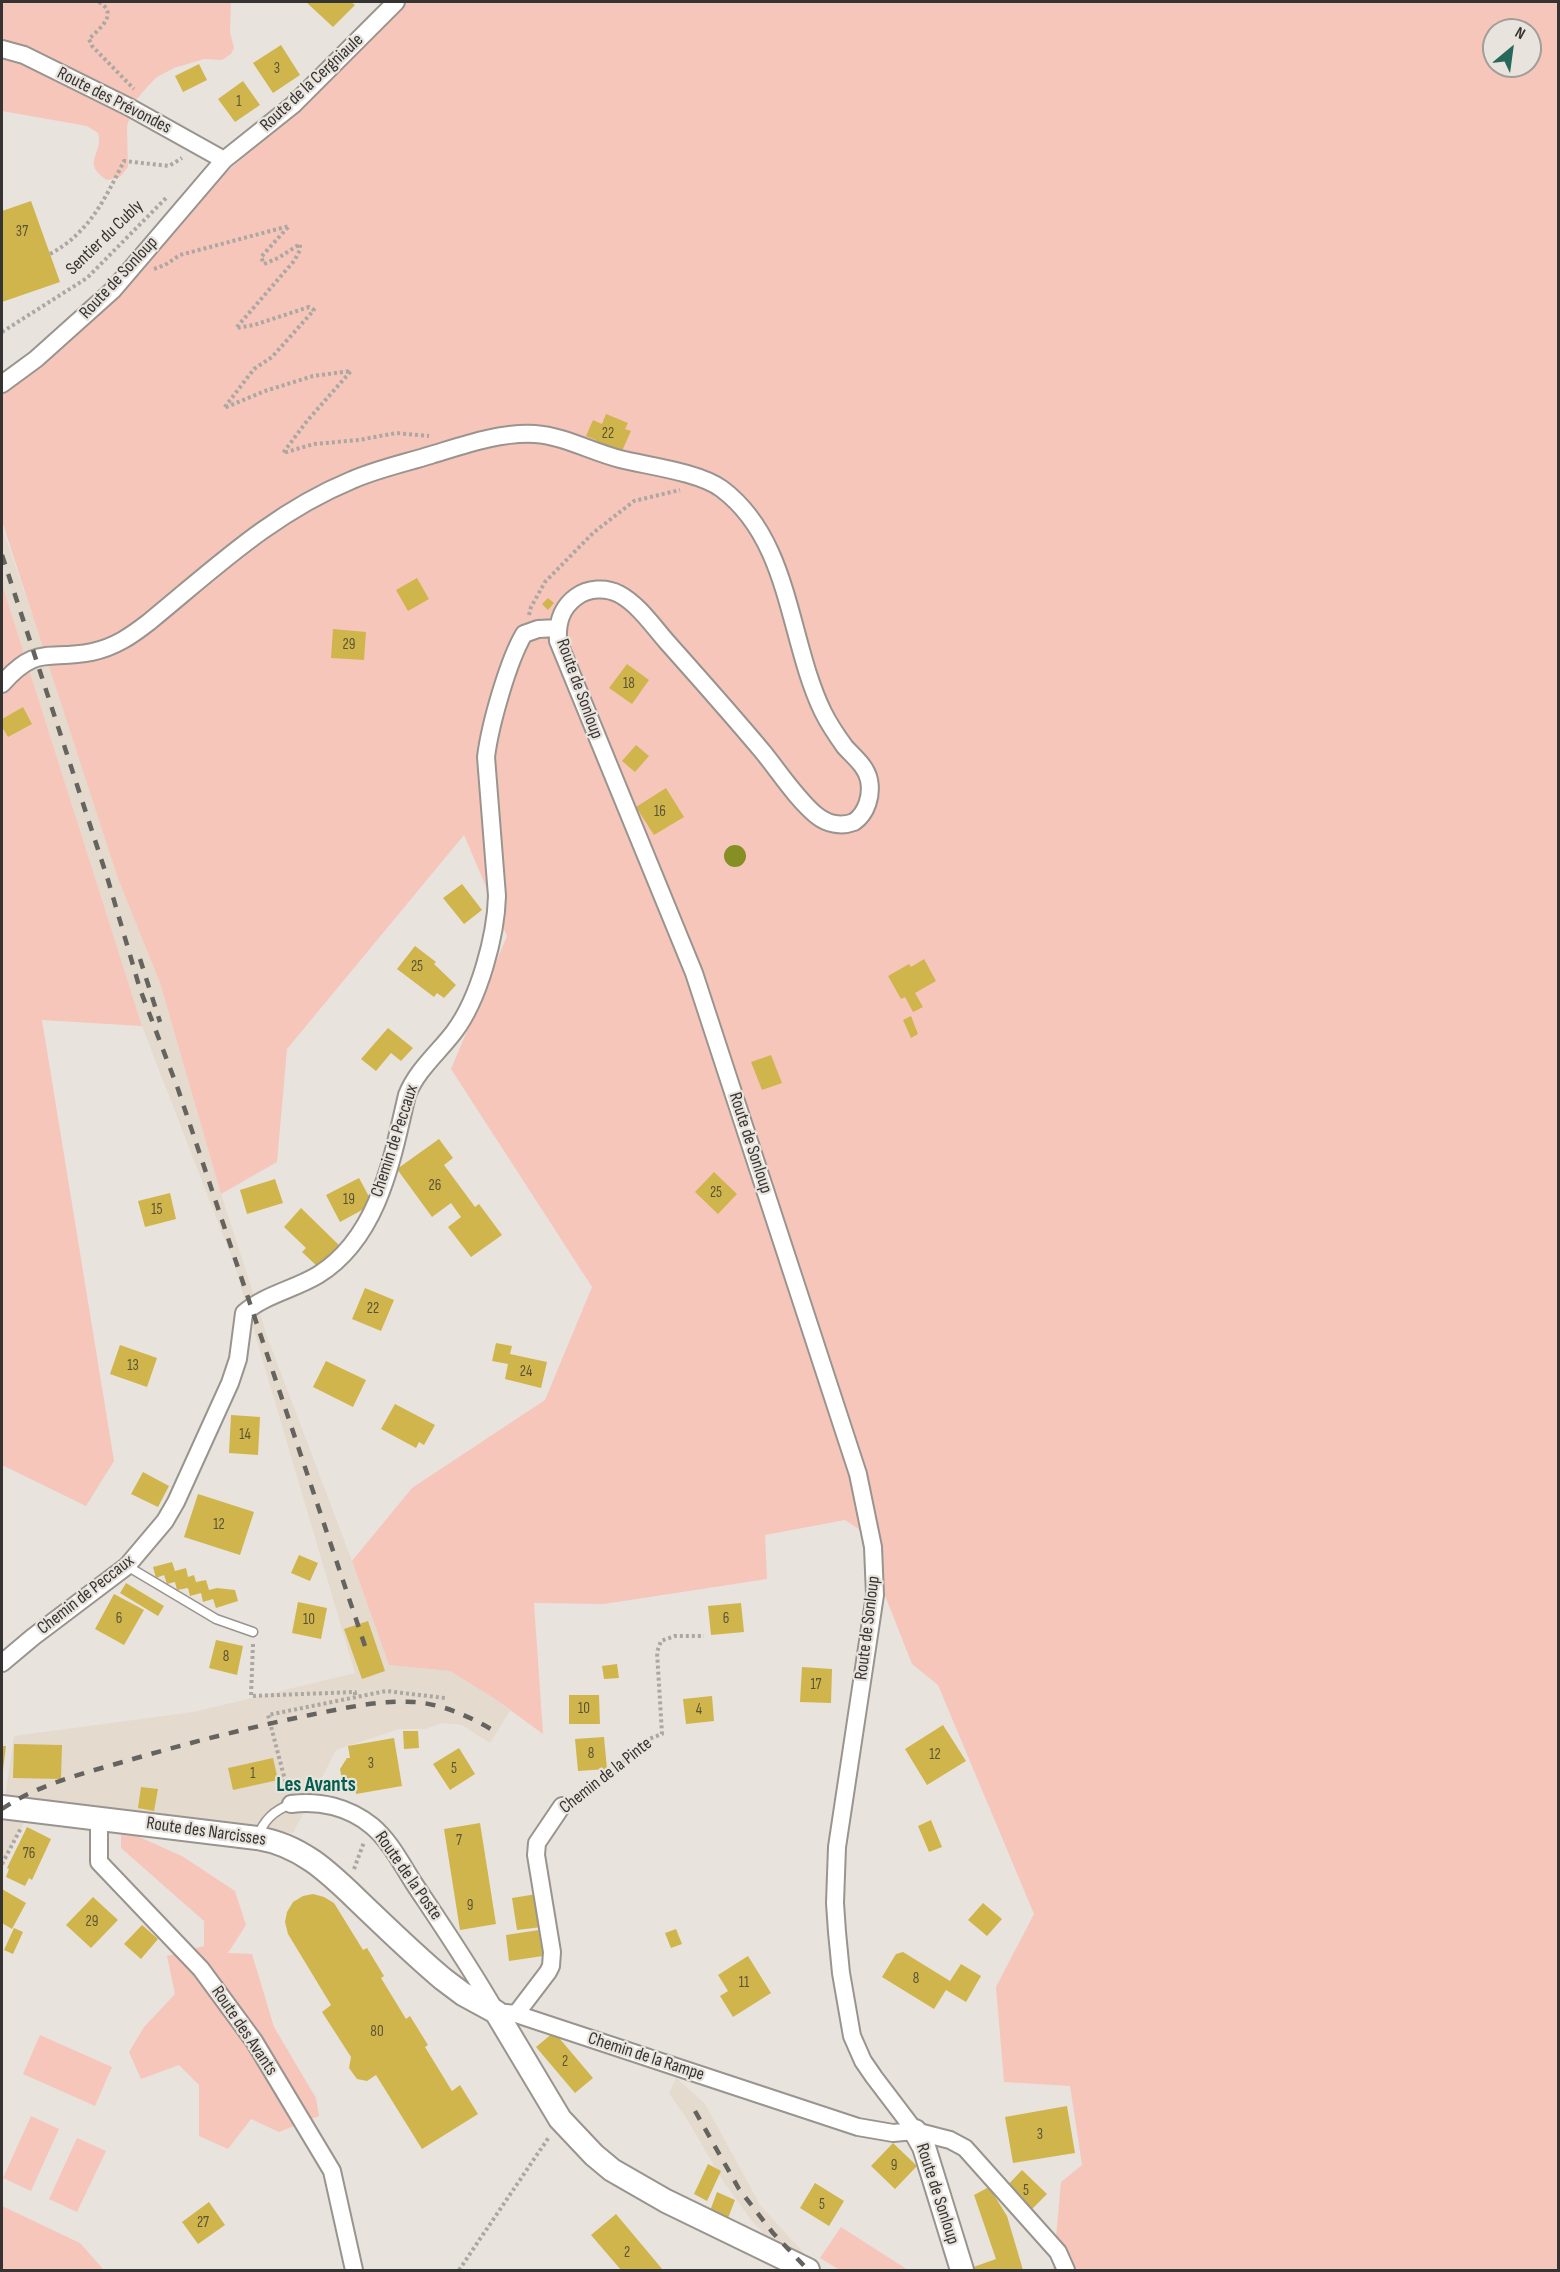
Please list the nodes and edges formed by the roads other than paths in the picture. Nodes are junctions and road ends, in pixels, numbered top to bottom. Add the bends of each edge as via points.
1 (396, 2) edge
2 (2, 49) edge
3 (224, 160) junction
4 (2, 384) edge
5 (558, 628) junction
6 (2, 684) edge
7 (127, 1566) junction
8 (253, 1632) road end
9 (2, 1663) edge
10 (291, 1804) joint
11 (562, 1806) road end
12 (2, 1807) edge
13 (99, 1818) junction
14 (257, 1838) junction
15 (506, 2013) junction
16 (915, 2131) junction
17 (354, 2271) edge
18 (808, 2271) edge
19 (962, 2271) edge
20 (1066, 2271) edge

1 - 3 street, Route de la Cergniaule via 287,110
2 - 3 street, Route des Prévondes via 24,55 119,102
3 - 4 street, Route de Sonloup via 122,279 59,339
5 - 6 street, Route de Sonloup via 564,610 579,594 597,589 621,595 715,696 814,813 836,824 849,824 866,809 868,776 836,735 820,706 779,575 767,546 738,502 704,479 614,458 543,435 504,436 450,449 354,479 319,495 248,539 120,643 91,652 28,660
5 - 7 street, Chemin de Peccaux via 538,628 524,634 516,648 488,740 496,918 473,1001 457,1029 411,1083 389,1171 358,1236 317,1275 244,1313 238,1359 230,1383 176,1502 153,1538
5 - 16 street, Route de Sonloup via 561,652 694,973 858,1474 873,1547 875,1595 837,1847 837,1932 852,2036 863,2061
7 - 8 lane via 216,1619
7 - 9 street, Chemin de Peccaux
10 - 14 lane via 269,1816
10 - 15 street, Route de la Poste via 320,1803 356,1816 383,1836
11 - 15 street, Chemin de la Pinte via 537,1843 536,1855 552,1952 550,1966
12 - 13 street, Route des Narcisses
13 - 14 street, Route des Narcisses
13 - 17 street, Route des Avants via 99,1862 201,1969 254,2041 332,2171
14 - 15 street, Route des Narcisses via 285,1844 302,1853 443,1979 464,1994
15 - 16 street, Chemin de la Rampe via 858,2127 893,2133
15 - 18 street via 560,2119 594,2155 666,2201
16 - 19 street, Route de Sonloup via 924,2147
16 - 20 street, Chemin de la Rampe via 950,2140 971,2153 1058,2252

